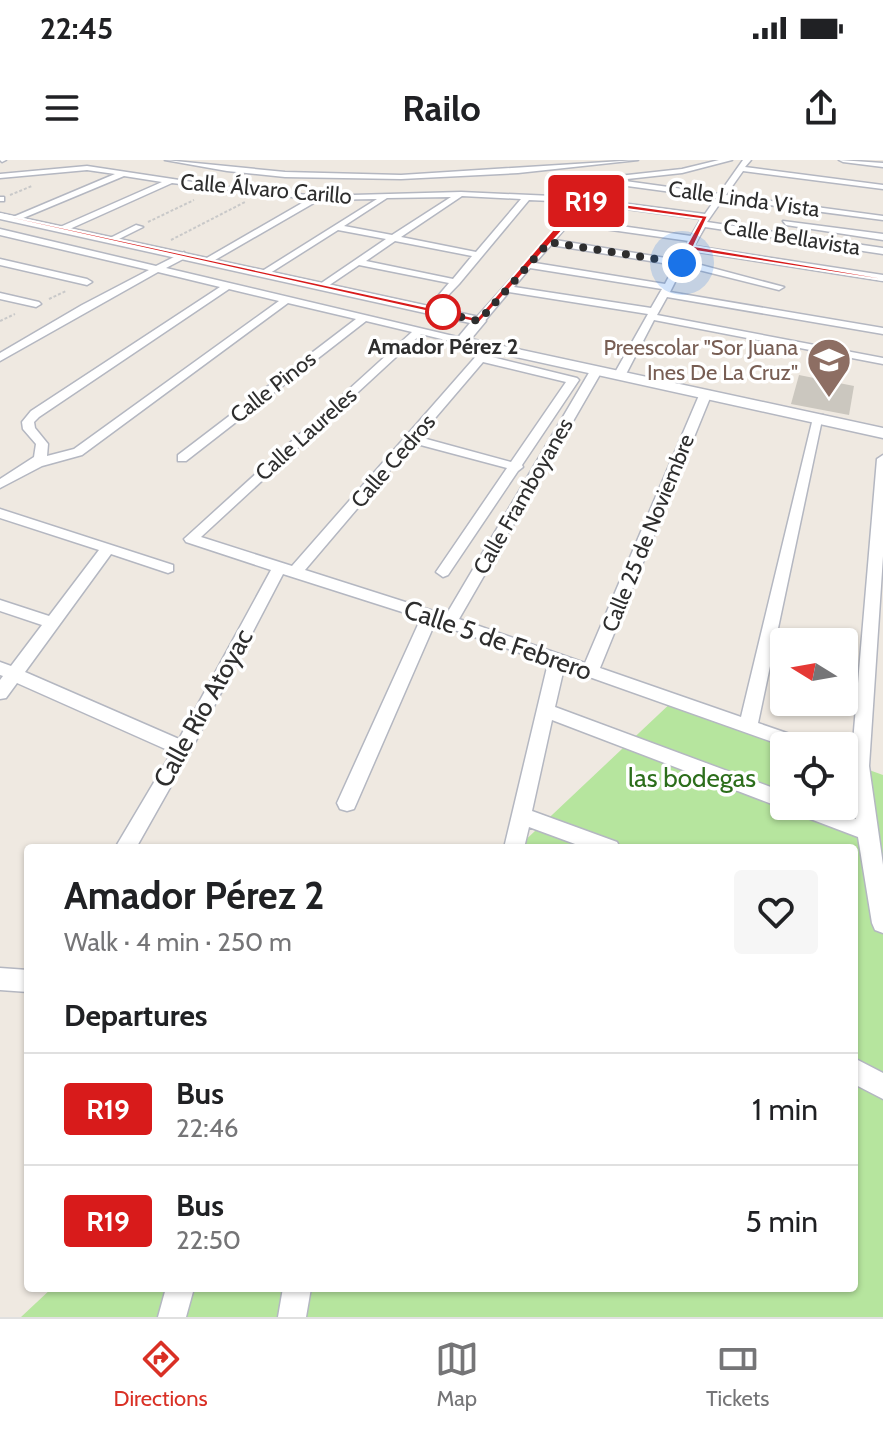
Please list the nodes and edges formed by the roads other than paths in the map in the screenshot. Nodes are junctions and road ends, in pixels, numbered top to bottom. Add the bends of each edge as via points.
1 (169, 160) edge
2 (409, 160) edge
3 (572, 160) edge
4 (634, 160) edge
5 (728, 160) edge
6 (747, 160) edge
7 (843, 160) edge
8 (425, 163) dead end
9 (587, 163) edge
10 (883, 165) edge
11 (741, 169) junction
12 (124, 173) junction
13 (0, 176) edge
14 (170, 181) junction
15 (605, 181) junction
16 (883, 187) edge
17 (219, 188) junction
18 (461, 194) junction
19 (721, 195) junction
20 (385, 197) junction
21 (317, 198) junction
22 (526, 199) junction
23 (194, 200) road end
24 (580, 200) junction
25 (0, 216) edge
26 (883, 218) edge
27 (16, 219) junction
28 (704, 220) junction
29 (567, 221) junction
30 (786, 223) dead end
31 (139, 227) road end
32 (337, 227) junction
33 (63, 229) junction
34 (0, 232) edge
35 (883, 237) edge
36 (392, 238) junction
37 (112, 239) junction
38 (549, 242) junction
39 (691, 244) junction
40 (457, 251) junction
41 (883, 251) edge
42 (184, 255) junction
43 (479, 255) junction
44 (446, 259) dead end
45 (208, 261) junction
46 (0, 262) edge
47 (357, 262) junction
48 (682, 263) junction
49 (528, 265) junction
50 (436, 267) dead end
51 (159, 269) junction
52 (264, 273) junction
53 (425, 275) junction
54 (883, 278) edge
55 (87, 282) dead end
56 (456, 282) junction
57 (227, 286) junction
58 (322, 286) junction
59 (779, 287) dead end
60 (506, 289) junction
61 (340, 290) junction
62 (667, 291) junction
63 (0, 296) edge
64 (286, 300) junction
65 (36, 304) dead end
66 (316, 307) junction
67 (431, 310) junction
68 (654, 315) junction
69 (365, 317) junction
70 (479, 321) junction
71 (420, 330) junction
72 (883, 331) edge
73 (462, 341) junction
74 (485, 353) junction
75 (0, 358) edge
76 (883, 361) edge
77 (596, 371) junction
78 (619, 376) junction
79 (706, 393) junction
80 (819, 418) junction
81 (883, 433) edge
82 (411, 439) junction
83 (182, 458) dead end
84 (883, 459) edge
85 (37, 463) junction
86 (517, 467) junction
87 (0, 484) edge
88 (0, 513) edge
89 (191, 539) joint
90 (107, 549) junction
91 (168, 568) dead end
92 (287, 570) junction
93 (443, 572) dead end
94 (0, 605) edge
95 (430, 615) junction
96 (450, 622) junction
97 (52, 623) junction
98 (557, 661) junction
99 (6, 671) edge
100 (590, 672) junction
101 (0, 693) edge
102 (544, 710) junction
103 (748, 726) junction
104 (855, 732) edge
105 (770, 734) edge
106 (183, 749) junction
107 (858, 791) edge
108 (770, 795) edge
109 (347, 803) dead end
110 (522, 816) junction
111 (836, 820) edge
112 (867, 832) junction
113 (127, 844) edge
114 (515, 844) edge
115 (599, 844) edge
116 (883, 923) edge
117 (0, 979) edge
118 (24, 981) edge
119 (858, 1072) edge
120 (883, 1087) edge
121 (179, 1292) edge
122 (296, 1292) edge
123 (172, 1317) edge
124 (292, 1317) edge

1 - 9 street via 240,172 340,177 488,173
2 - 8 street
3 - 9 street
4 - 9 street
5 - 15 street
6 - 11 street
7 - 10 street
11 - 16 street
11 - 19 street
12 - 13 street, Calle Álvaro Carillo via 77,168
12 - 14 street, Calle Álvaro Carillo
12 - 27 street
14 - 17 street, Calle Álvaro Carillo
14 - 33 street
15 - 19 street, Calle Linda Vista
15 - 24 street via 575,184
17 - 21 street, Calle Álvaro Carillo
17 - 23 street
18 - 20 street, Calle Álvaro Carillo
18 - 22 street, Calle Álvaro Carillo
18 - 36 street
19 - 26 street, Calle Linda Vista
19 - 28 street
20 - 21 street, Calle Álvaro Carillo
20 - 32 street
21 - 45 street
22 - 24 street, Calle Álvaro Carillo
22 - 43 street
24 - 28 street, Calle Bellavista
24 - 29 street
25 - 27 street
27 - 33 street
28 - 39 street
28 - 41 street, Calle Bellavista
29 - 38 street
29 - 39 street
30 - 35 street
31 - 37 street
32 - 36 street
32 - 52 street
33 - 37 street
34 - 51 street
36 - 40 street
36 - 47 street
37 - 42 street
38 - 48 street
38 - 49 street
39 - 48 street
39 - 54 street
40 - 43 street
40 - 44 street
42 - 45 street
42 - 51 street
43 - 56 street
45 - 52 street
46 - 55 street
47 - 53 street
47 - 58 street
48 - 59 street
48 - 62 street
49 - 60 street
49 - 62 street
50 - 53 street
51 - 57 street
51 - 75 street
52 - 58 street
53 - 56 street
56 - 67 street
57 - 64 street
57 - 85 street via 35,414 29,429 43,441 44,450
58 - 61 street
60 - 68 street
60 - 70 street
61 - 66 street
61 - 67 street
62 - 68 street
62 - 72 street
63 - 65 street
64 - 66 street
64 - 85 street via 78,452
66 - 69 street
67 - 70 street
68 - 76 street
68 - 78 street
69 - 71 street
69 - 83 street, Calle Pinos
70 - 73 street
71 - 73 street
71 - 89 street, Calle Laureles
73 - 74 street
74 - 77 street
74 - 82 street, Calle Cedros
74 - 86 street via 573,380
77 - 78 street
77 - 96 street, Calle Framboyanes
78 - 79 street
79 - 80 street
79 - 100 street, Calle 25 de Noviembre
80 - 81 street
80 - 103 street
82 - 86 street
82 - 92 street, Calle Cedros
84 - 104 street
85 - 87 street
86 - 93 street
88 - 90 street
89 - 92 street, Calle 5 de Febrero
90 - 91 street
90 - 97 street
92 - 95 street, Calle 5 de Febrero
92 - 106 street, Calle Río Atoyac
94 - 97 street
95 - 96 street, Calle 5 de Febrero
95 - 109 street
96 - 98 street, Calle 5 de Febrero
97 - 99 street
98 - 100 street, Calle 5 de Febrero
98 - 102 street
99 - 101 street
99 - 106 street
100 - 103 street, Calle 5 de Febrero
102 - 108 street
102 - 110 street
103 - 105 street, Calle 5 de Febrero
106 - 113 street, Calle Río Atoyac
107 - 112 street
110 - 114 street
110 - 115 street
111 - 112 street
112 - 116 street
117 - 118 street
119 - 120 street
121 - 123 street
122 - 124 street

